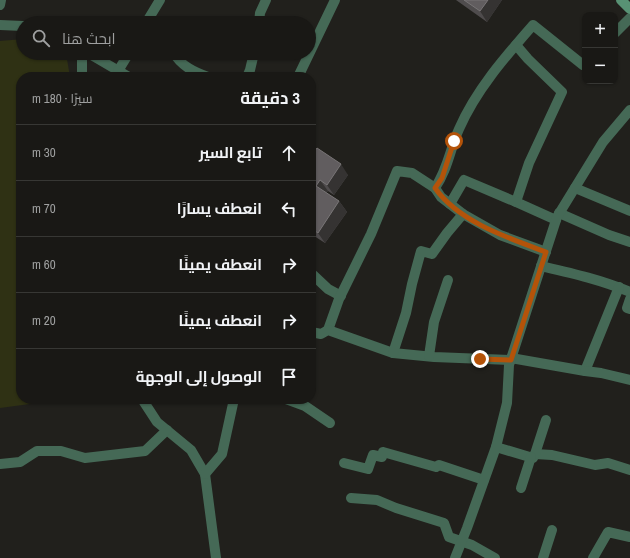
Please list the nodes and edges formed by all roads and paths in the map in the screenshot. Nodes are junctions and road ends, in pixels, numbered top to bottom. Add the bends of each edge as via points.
1 (1, 0) edge
2 (160, 0) edge
3 (266, 0) edge
4 (335, 0) edge
5 (621, 0) edge
6 (0, 5) edge
7 (630, 9) edge
8 (151, 16) edge
9 (260, 16) edge
10 (630, 18) edge
11 (0, 25) edge
12 (16, 26) edge
13 (618, 30) edge
14 (316, 40) edge
15 (516, 45) junction
16 (82, 60) edge
17 (100, 60) edge
18 (125, 60) edge
19 (178, 60) edge
20 (252, 60) edge
21 (306, 60) edge
22 (582, 64) edge
23 (118, 71) joint
24 (82, 72) edge
25 (196, 72) edge
26 (249, 72) edge
27 (300, 72) edge
28 (630, 110) edge
29 (435, 188) junction
30 (574, 188) junction
31 (516, 202) junction
32 (450, 204) junction
33 (630, 211) edge
34 (464, 214) junction
35 (558, 216) junction
36 (630, 242) edge
37 (546, 252) junction
38 (541, 266) junction
39 (316, 278) edge
40 (448, 280) dead end
41 (619, 287) junction
42 (630, 292) edge
43 (341, 296) junction
44 (630, 299) edge
45 (630, 309) edge
46 (328, 330) junction
47 (316, 333) edge
48 (393, 353) junction
49 (429, 356) junction
50 (511, 359) junction
51 (585, 371) junction
52 (630, 380) edge
53 (145, 404) edge
54 (233, 404) edge
55 (300, 404) edge
56 (546, 420) dead end
57 (330, 423) dead end
58 (167, 430) junction
59 (496, 447) junction
60 (533, 456) junction
61 (344, 463) dead end
62 (0, 464) edge
63 (630, 470) edge
64 (205, 474) junction
65 (484, 480) junction
66 (522, 488) dead end
67 (351, 498) dead end
68 (552, 530) dead end
69 (630, 537) edge
70 (462, 541) junction
71 (216, 558) edge
72 (455, 558) edge
73 (495, 558) edge
74 (543, 558) edge
75 (594, 558) edge

1 - 6 street
2 - 8 street
3 - 9 street
4 - 14 street
5 - 7 street
10 - 13 street
11 - 12 street
15 - 22 street via 533,25
15 - 29 street via 476,95 459,129 442,178
15 - 31 street via 562,92 529,163
16 - 24 street
17 - 23 street
18 - 23 street
19 - 25 street
20 - 26 street
21 - 27 street
28 - 30 street via 603,142
29 - 32 street
29 - 43 street via 412,173 397,171 371,234
30 - 33 street
30 - 35 street
31 - 32 street via 464,180
31 - 35 street
32 - 34 street
34 - 37 street via 500,235
34 - 48 street via 432,254 421,251
35 - 36 street
35 - 37 street
37 - 38 street
38 - 41 street
38 - 50 street
39 - 43 street via 328,289
40 - 49 street via 434,322
41 - 42 street
41 - 51 street
43 - 46 street
44 - 45 street via 627,308
46 - 47 street via 321,334
46 - 48 street
48 - 49 street
49 - 50 street
50 - 51 street
50 - 59 street via 507,403
51 - 52 street via 601,372
53 - 58 street via 157,422
54 - 64 street via 222,454
55 - 57 street
56 - 60 street
58 - 62 street via 145,451 85,458 62,451 37,451 20,462
58 - 64 street via 191,450
59 - 60 street
59 - 65 street
60 - 63 street via 552,455 595,466 608,463
60 - 66 street
61 - 65 street via 368,469 373,455 382,457 383,452 436,467 439,465
64 - 71 street
65 - 70 street
67 - 70 street via 378,500 444,523 449,537
68 - 74 street
69 - 75 street via 608,532
70 - 72 street
70 - 73 street

